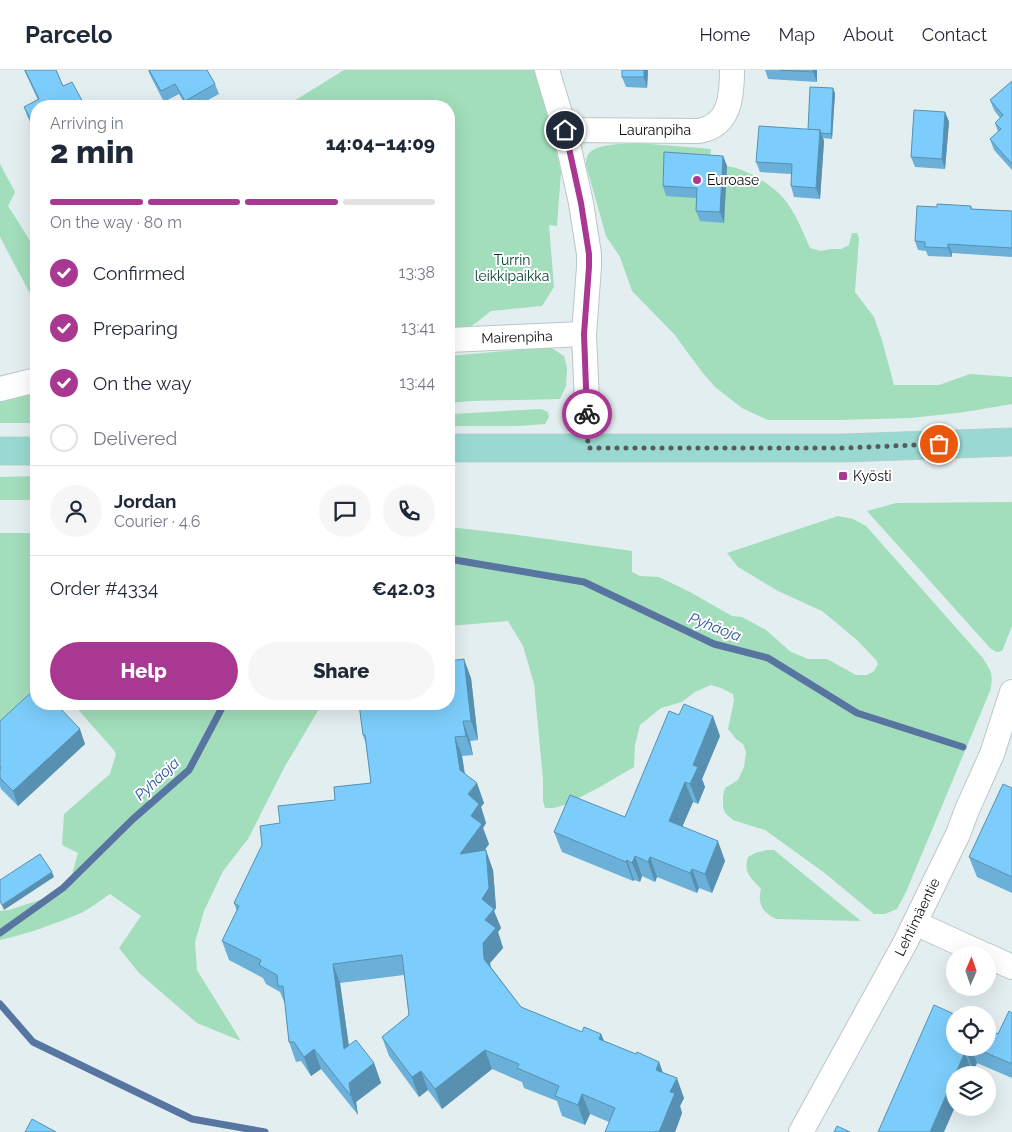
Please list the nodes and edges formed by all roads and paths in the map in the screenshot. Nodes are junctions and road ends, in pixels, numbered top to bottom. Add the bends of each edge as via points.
1 (546, 70) edge
2 (732, 70) edge
3 (565, 130) junction
4 (584, 334) junction
5 (455, 340) edge
6 (30, 382) edge
7 (0, 389) edge
8 (1012, 442) edge
9 (455, 448) edge
10 (588, 448) junction
11 (0, 451) edge
12 (30, 451) edge
13 (1012, 692) edge
14 (915, 923) junction
15 (964, 946) edge
16 (996, 960) edge
17 (1012, 967) edge
18 (801, 1132) edge

1 - 3 street
2 - 3 street, Lauranpiha via 729,104 719,121 707,129
3 - 4 street via 589,254
4 - 5 street, Mairenpiha
4 - 10 street
6 - 7 street
8 - 10 main road via 844,448
9 - 10 main road
11 - 12 main road
13 - 14 street, Lehtimäentie via 992,754
14 - 15 street
14 - 18 street, Lehtimäentie
16 - 17 street

